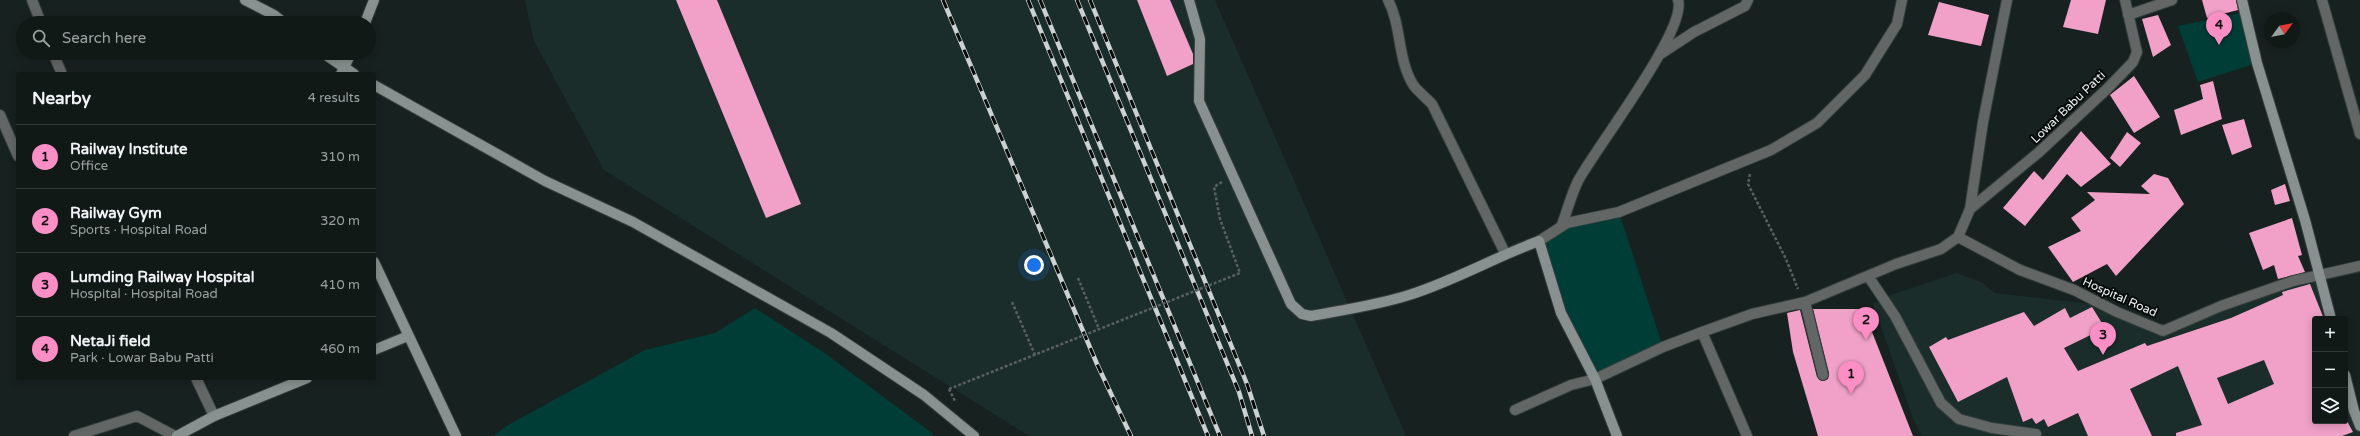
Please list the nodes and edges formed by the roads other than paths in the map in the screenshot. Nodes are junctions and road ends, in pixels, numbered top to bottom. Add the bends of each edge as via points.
1 (32, 0) edge
2 (245, 0) edge
3 (374, 0) edge
4 (1188, 0) edge
5 (1388, 0) edge
6 (1678, 0) edge
7 (1748, 0) edge
8 (1902, 0) edge
9 (2007, 0) edge
10 (2125, 0) edge
11 (2172, 0) edge
12 (2242, 0) edge
13 (2322, 0) edge
14 (2128, 15) junction
15 (38, 16) edge
16 (275, 16) edge
17 (368, 16) edge
18 (1656, 57) junction
19 (56, 60) edge
20 (331, 60) edge
21 (348, 60) edge
22 (343, 71) edge
23 (61, 72) edge
24 (376, 86) edge
25 (0, 115) edge
26 (2360, 134) edge
27 (16, 151) edge
28 (1970, 209) junction
29 (1561, 227) junction
30 (1958, 237) junction
31 (1539, 241) junction
32 (1505, 253) junction
33 (376, 266) edge
34 (2360, 266) edge
35 (1868, 276) junction
36 (2320, 276) junction
37 (1805, 302) junction
38 (2330, 316) edge
39 (1702, 332) junction
40 (408, 336) junction
41 (376, 349) edge
42 (1822, 375) dead end
43 (1595, 379) junction
44 (197, 380) edge
45 (301, 380) edge
46 (2348, 387) edge
47 (1515, 410) dead end
48 (214, 416) junction
49 (2360, 426) edge
50 (2036, 434) dead end
51 (74, 436) edge
52 (176, 436) edge
53 (456, 436) edge
54 (974, 436) edge
55 (1617, 436) edge
56 (1747, 436) edge

1 - 15 street
2 - 16 street
3 - 17 street
4 - 32 street via 1200,39 1199,101 1292,304 1302,314 1311,316 1409,296 1458,277
5 - 32 street via 1414,86 1432,104
6 - 18 street via 1680,6 1671,32
7 - 18 street via 1745,6 1694,32
8 - 29 street via 1897,24 1865,76 1817,123 1771,150 1624,210 1567,223
9 - 28 street via 1983,122
10 - 14 street, Lowar Babu Patti
11 - 14 street
12 - 36 street via 2257,63
13 - 26 street
14 - 28 street, Lowar Babu Patti via 2137,52 2133,62 2038,153
18 - 29 street via 1578,181
19 - 23 street
20 - 22 street
21 - 22 street
24 - 54 street via 545,181 633,222 831,333 924,395
25 - 27 street
28 - 30 street
29 - 31 street
30 - 35 street via 1941,249
30 - 36 street, Hospital Road via 2020,270 2074,290 2117,312 2163,330 2292,281
31 - 32 street
31 - 43 street via 1561,313
33 - 40 street
34 - 36 street, Hospital Road
35 - 37 street
35 - 50 street via 1895,316 1947,408 1959,419 1992,428
36 - 38 street
37 - 39 street via 1752,314
37 - 42 street
39 - 43 street
39 - 56 street
40 - 41 street
40 - 53 street
43 - 47 street via 1571,385
43 - 55 street
44 - 48 street
45 - 48 street
46 - 49 street
48 - 52 street
51 - 52 street via 137,416

